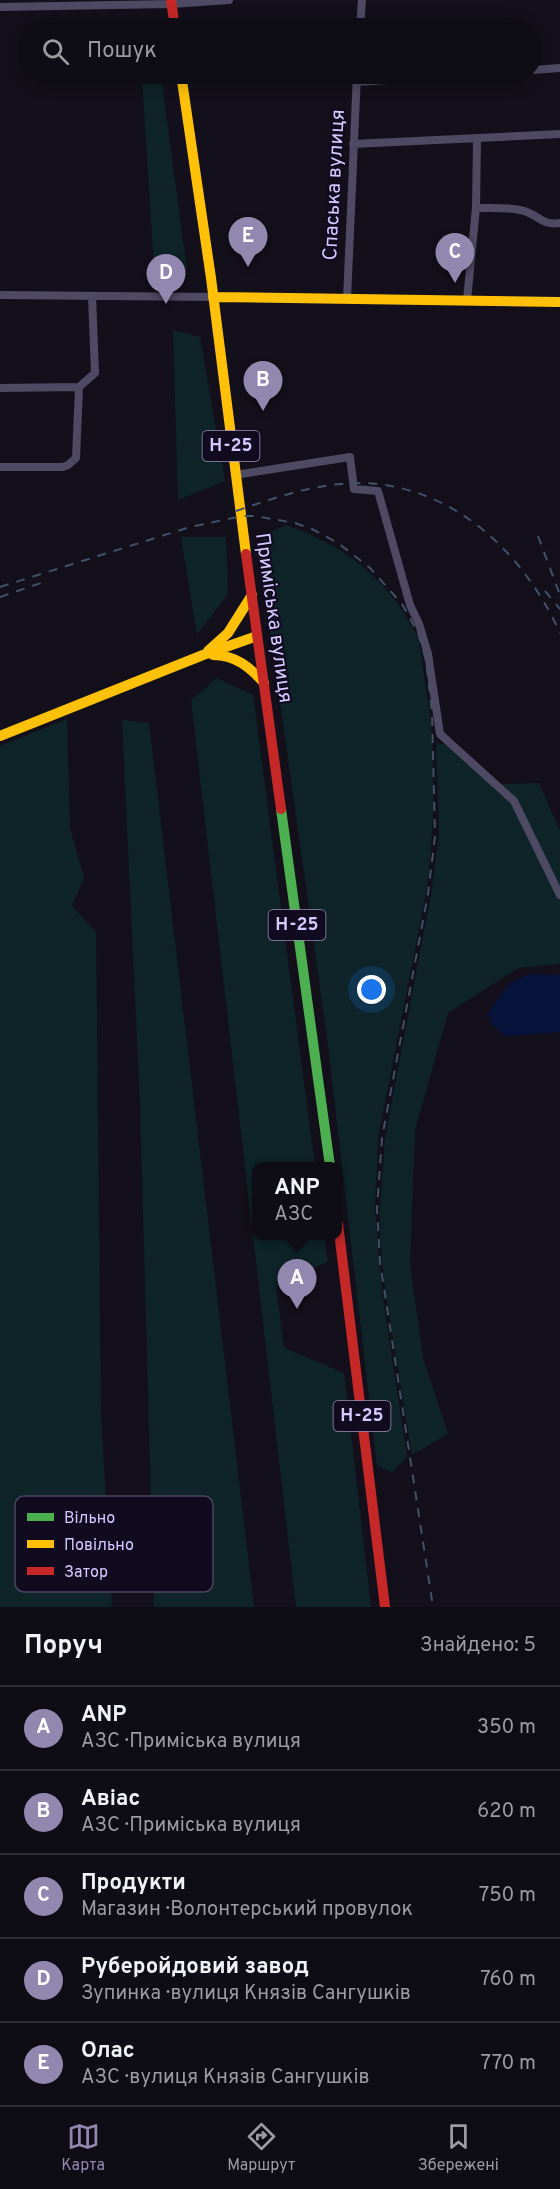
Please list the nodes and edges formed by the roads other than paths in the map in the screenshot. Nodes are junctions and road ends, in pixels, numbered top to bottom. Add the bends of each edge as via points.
1 (229, 0) edge
2 (362, 0) edge
3 (172, 2) edge
4 (0, 7) edge
5 (174, 18) edge
6 (361, 18) edge
7 (560, 68) edge
8 (542, 69) edge
9 (182, 84) edge
10 (357, 84) edge
11 (560, 134) edge
12 (477, 138) junction
13 (353, 144) junction
14 (476, 208) junction
15 (560, 223) edge
16 (0, 295) edge
17 (92, 296) junction
18 (213, 297) junction
19 (346, 298) junction
20 (467, 300) junction
21 (560, 302) edge
22 (79, 387) junction
23 (0, 388) edge
24 (0, 467) edge
25 (235, 475) junction
26 (252, 595) junction
27 (257, 636) junction
28 (203, 655) junction
29 (264, 683) junction
30 (0, 736) edge
31 (560, 895) edge
32 (329, 1162) edge
33 (340, 1240) edge
34 (385, 1607) edge

1 - 3 street
2 - 6 street
3 - 4 street
3 - 5 main road
7 - 8 street
9 - 18 main road, Приміська вулиця / Н-25
10 - 13 street, Спаська вулиця
11 - 12 street
12 - 13 street
12 - 14 street
13 - 19 street, Спаська вулиця
14 - 15 street via 520,210 549,225
14 - 20 street
16 - 17 street
17 - 18 street
17 - 22 street via 95,373
18 - 19 main road
18 - 25 main road, Приміська вулиця / Н-25
19 - 20 main road
20 - 21 main road
22 - 23 street
22 - 24 street via 76,458 63,467
25 - 26 main road, Приміська вулиця / Н-25
25 - 31 street via 350,457 354,489 378,491 428,654 440,734 514,801
26 - 27 main road, Приміська вулиця / Н-25
26 - 28 main road via 228,633
27 - 28 main road
27 - 29 main road, Приміська вулиця / Н-25
28 - 29 main road via 218,654 240,661
28 - 30 main road
29 - 32 main road, Приміська вулиця / Н-25
33 - 34 main road, Н-25

